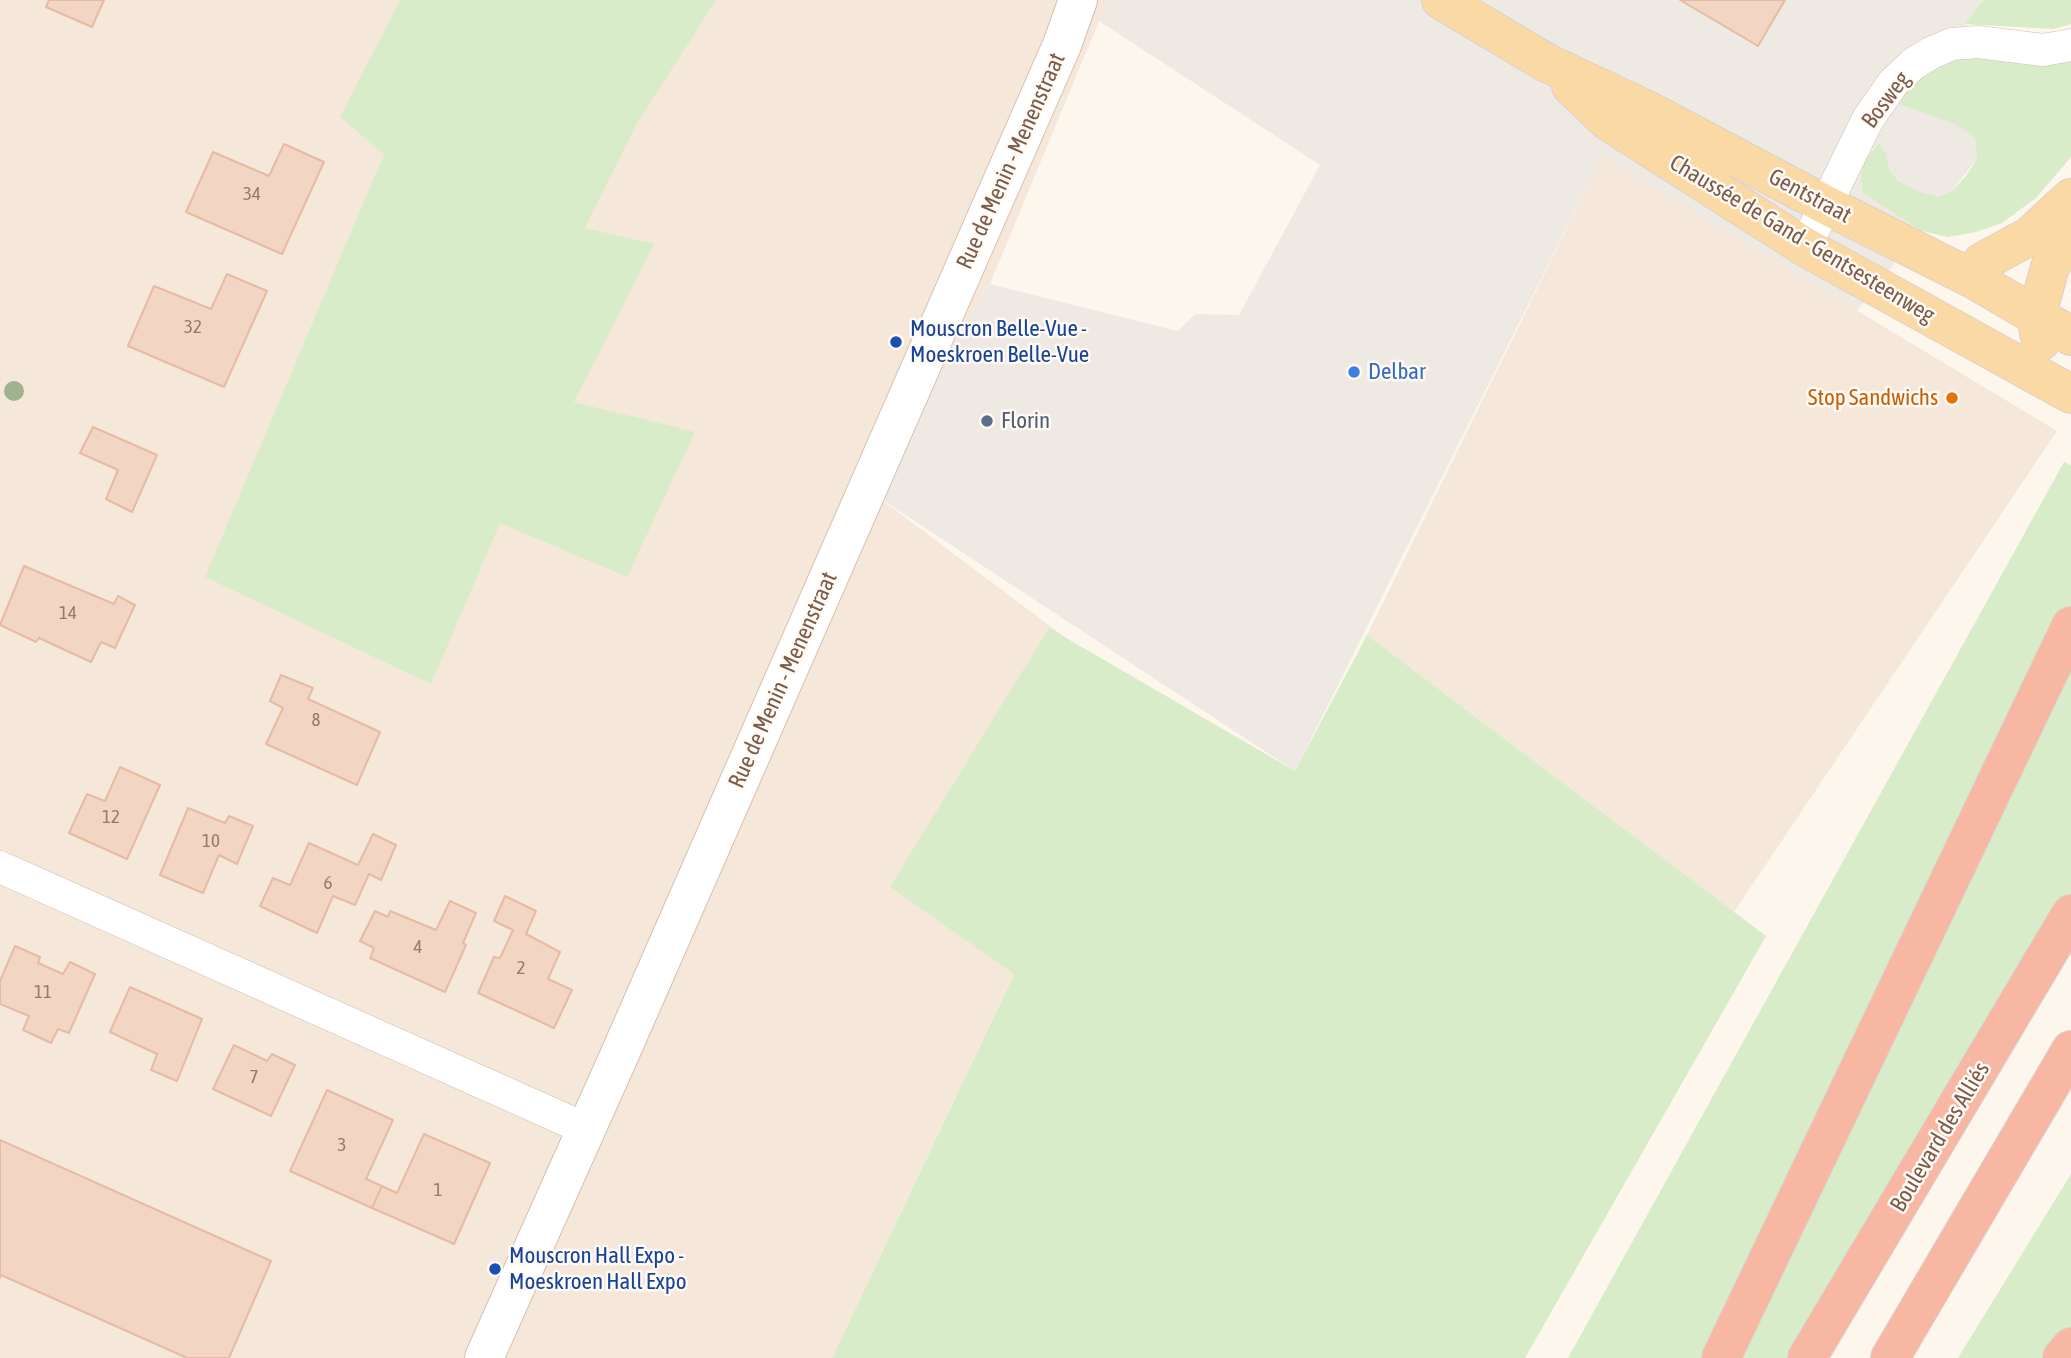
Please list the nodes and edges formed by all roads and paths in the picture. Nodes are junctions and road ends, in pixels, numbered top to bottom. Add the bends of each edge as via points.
1 (1078, 0) edge
2 (1441, 0) edge
3 (2071, 45) edge
4 (1547, 63) junction
5 (2071, 198) edge
6 (1826, 205) junction
7 (2071, 233) edge
8 (1805, 247) junction
9 (1973, 279) junction
10 (2036, 318) junction
11 (2071, 336) edge
12 (2068, 393) edge
13 (2071, 626) edge
14 (0, 867) edge
15 (2071, 914) edge
16 (2071, 1049) edge
17 (586, 1129) junction
18 (2071, 1348) edge
19 (484, 1358) edge
20 (1721, 1358) edge
21 (1807, 1358) edge
22 (1890, 1358) edge
23 (2062, 1358) edge

1 - 17 street, Rue de Menin - Menenstraat
2 - 4 main road
3 - 6 street, Bosweg via 2043,50 1978,42 1952,44 1913,64 1868,119
4 - 6 main road, Gentstraat
4 - 8 main road, Chaussée de Gand - Gentsesteenweg via 1609,122
5 - 9 main road via 2030,236 1982,261
6 - 8 street, Bosweg
6 - 9 main road, Gentstraat
7 - 10 main road via 2050,267
8 - 12 main road, Chaussée de Gand - Gentsesteenweg
9 - 10 main road, Gentstraat
10 - 11 main road, Gentstraat
10 - 12 main road via 2044,354
13 - 20 highway
14 - 17 street
15 - 21 highway, Boulevard des Alliés
16 - 22 highway
17 - 19 street, Rue de Menin - Menenstraat
18 - 23 highway

